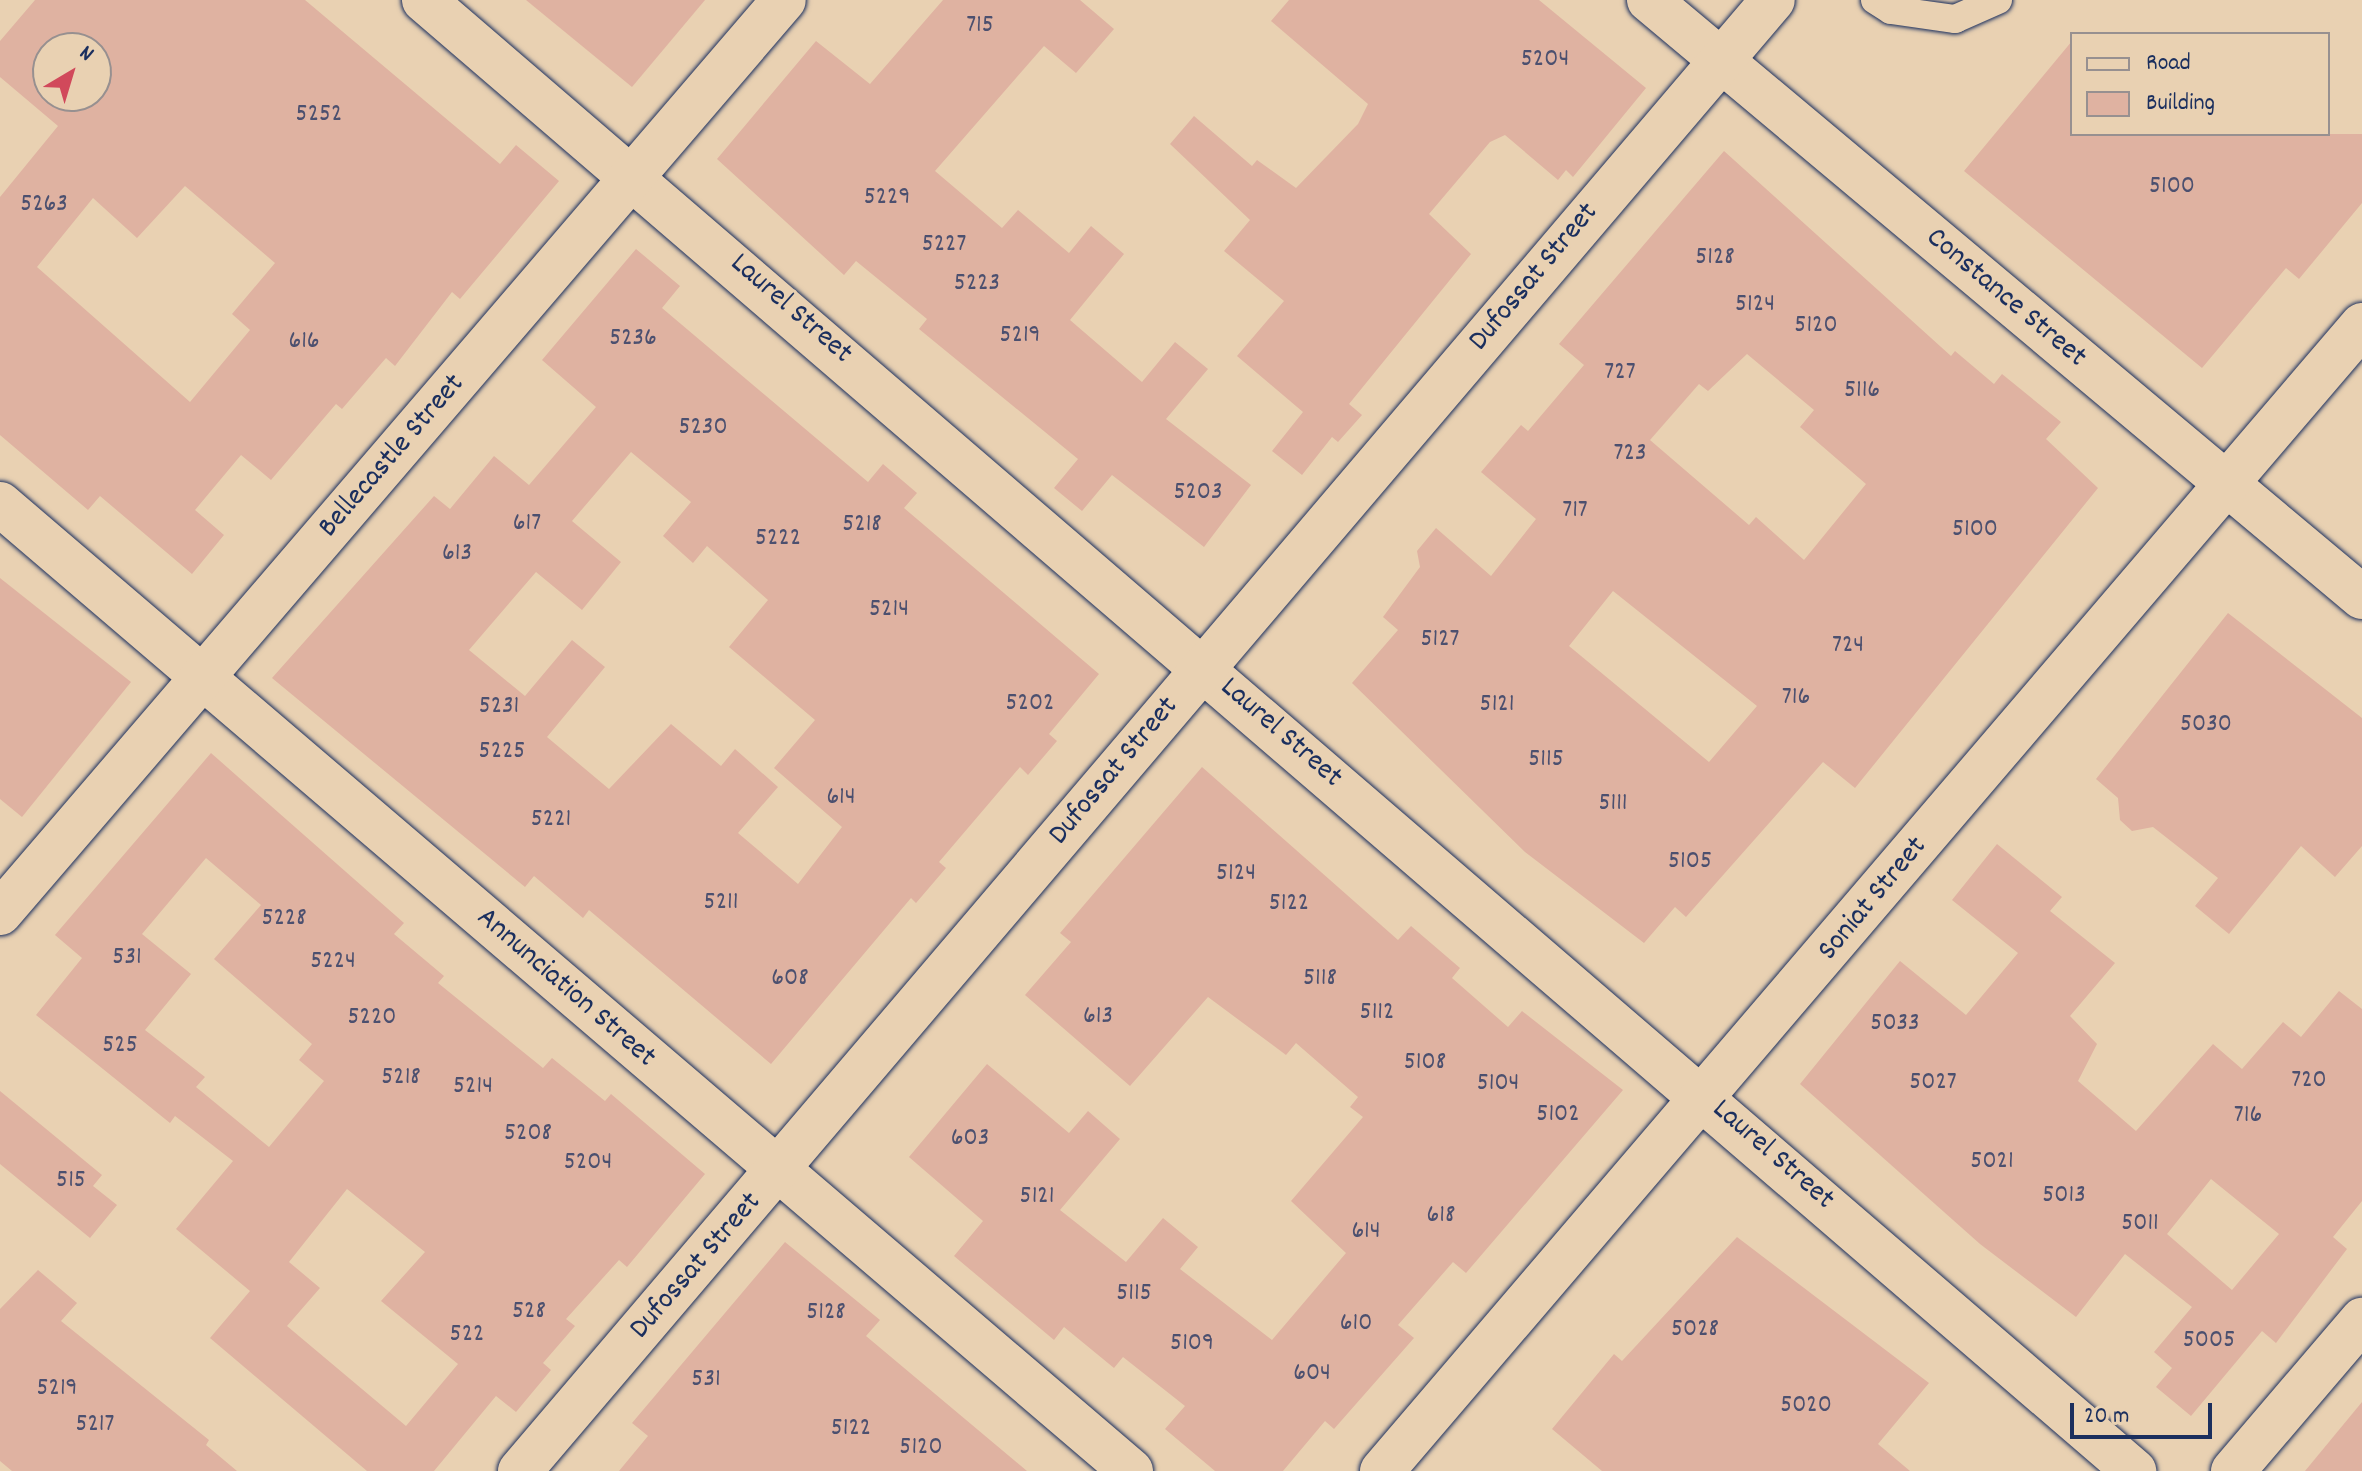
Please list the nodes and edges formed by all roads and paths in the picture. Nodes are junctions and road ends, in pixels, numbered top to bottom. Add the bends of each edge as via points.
1 (424, 0) edge
2 (784, 0) edge
3 (1649, 0) edge
4 (1773, 0) edge
5 (1875, 0) edge
6 (1998, 0) edge
7 (1720, 62) junction
8 (635, 176) junction
9 (2362, 325) edge
10 (2227, 484) junction
11 (0, 504) edge
12 (2362, 597) edge
13 (1203, 668) junction
14 (202, 678) junction
15 (0, 913) edge
16 (1705, 1099) junction
17 (778, 1172) junction
18 (2362, 1320) edge
19 (520, 1471) edge
20 (1131, 1471) edge
21 (1382, 1471) edge
22 (2134, 1471) edge
23 (2233, 1471) edge

1 - 8 street, Laurel Street
2 - 8 street, Bellecastle Street
3 - 7 street, Constance Street
4 - 7 street, Dufossat Street
5 - 6 lane via 1891,10 1955,19
7 - 10 street, Constance Street
7 - 13 street, Dufossat Street
8 - 13 street, Laurel Street
8 - 14 street, Bellecastle Street
9 - 10 street, Soniat Street
10 - 12 street, Constance Street
10 - 16 street, Soniat Street
11 - 14 street, Annunciation Street
13 - 16 street, Laurel Street
13 - 17 street, Dufossat Street
14 - 15 street, Bellecastle Street
14 - 17 street, Annunciation Street
16 - 21 street, Soniat Street
16 - 22 street, Laurel Street
17 - 19 street, Dufossat Street
17 - 20 street, Annunciation Street
18 - 23 street

